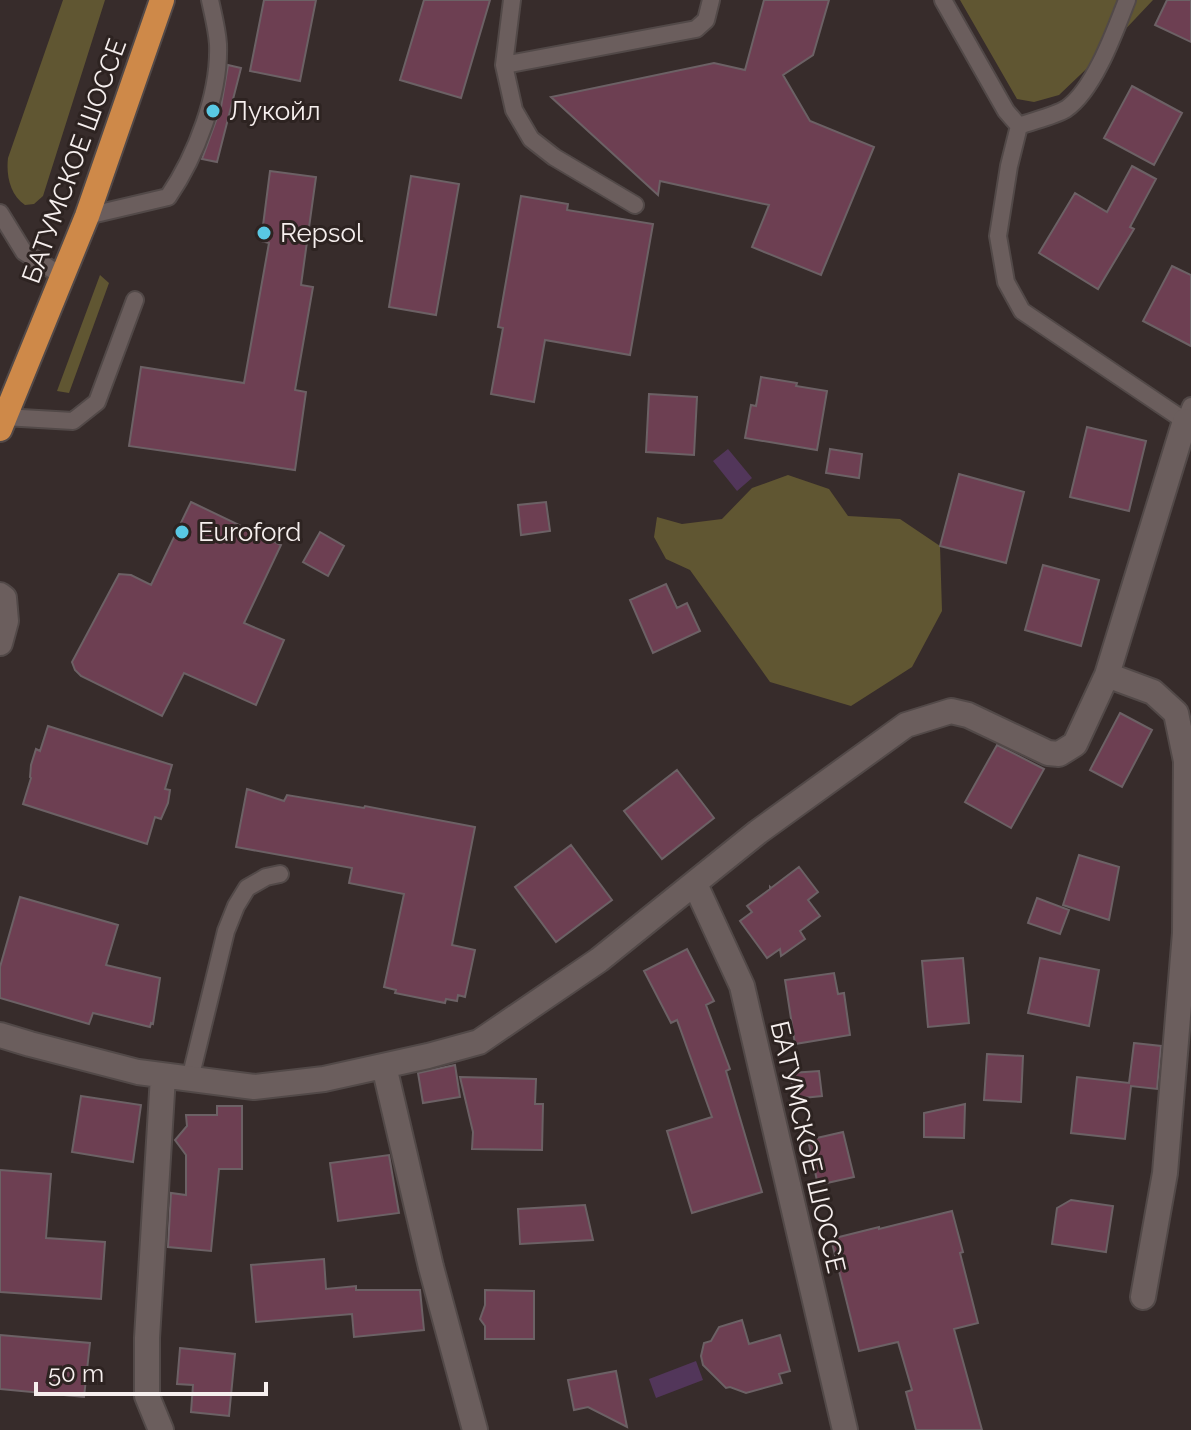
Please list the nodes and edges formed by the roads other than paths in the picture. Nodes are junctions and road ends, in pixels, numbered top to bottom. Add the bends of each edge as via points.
1 (162, 0) edge
2 (210, 0) edge
3 (512, 0) edge
4 (711, 0) edge
5 (943, 0) edge
6 (1127, 0) edge
7 (504, 65) junction
8 (1019, 126) junction
9 (635, 205) dead end
10 (0, 213) edge
11 (87, 216) junction
12 (62, 276) junction
13 (135, 300) dead end
14 (1188, 414) edge
15 (2, 423) edge
16 (0, 595) edge
17 (0, 643) edge
18 (1107, 675) junction
19 (280, 874) dead end
20 (695, 884) junction
21 (0, 1035) edge
22 (384, 1066) junction
23 (163, 1076) junction
24 (190, 1079) junction
25 (1143, 1297) dead end
26 (161, 1430) edge
27 (475, 1430) edge
28 (845, 1430) edge

1 - 11 highway, БАТУМСКОЕ ШОССЕ
2 - 11 lane via 218,43 215,83 183,175 168,197
3 - 7 lane
4 - 7 lane via 706,20 696,29
5 - 8 lane
6 - 8 lane via 1084,91 1066,109
7 - 9 lane via 514,110 531,139
8 - 14 lane via 998,236 1006,282 1016,302 1022,311
10 - 12 lane via 24,252
11 - 12 highway, БАТУМСКОЕ ШОССЕ
12 - 15 highway, БАТУМСКОЕ ШОССЕ
13 - 15 lane via 97,402 73,421
14 - 18 street
16 - 17 street via 6,621
18 - 20 street via 1075,744 1059,754 951,711 906,725
18 - 25 street via 1153,692 1176,713 1186,761 1185,933 1165,1173
19 - 24 lane via 247,888 236,906
20 - 22 street via 599,960 479,1042
20 - 28 street, БАТУМСКОЕ ШОССЕ via 742,986
21 - 23 street
22 - 24 street via 254,1087
22 - 27 street
23 - 24 street
23 - 26 street via 147,1338 147,1396

